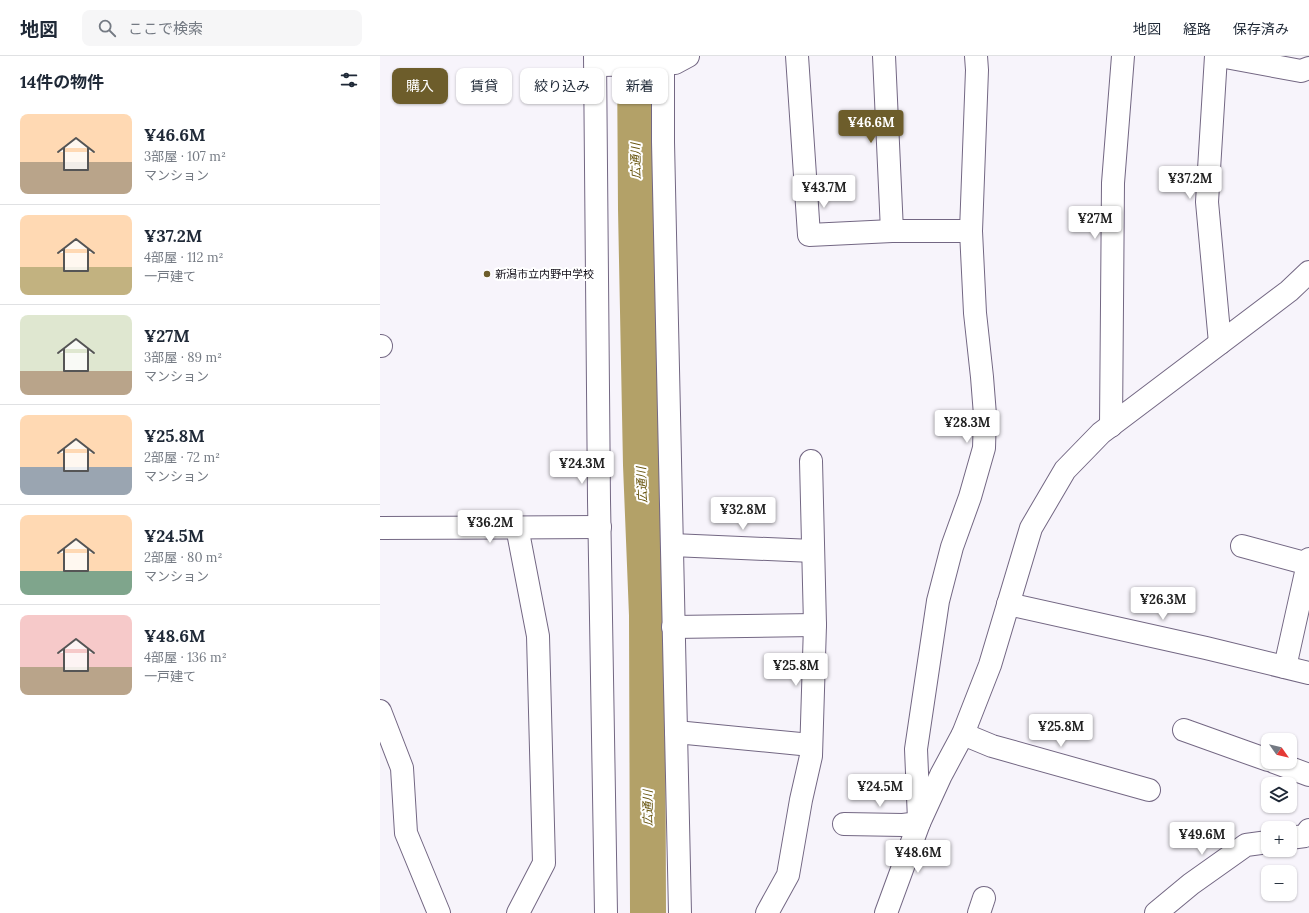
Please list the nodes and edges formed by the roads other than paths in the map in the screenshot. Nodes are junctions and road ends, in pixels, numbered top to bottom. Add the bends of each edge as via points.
1 (688, 56) edge
2 (797, 56) edge
3 (884, 56) edge
4 (976, 56) edge
5 (1123, 56) edge
6 (1216, 56) edge
7 (1220, 56) edge
8 (599, 60) edge
9 (662, 61) edge
10 (1309, 68) edge
11 (892, 231) junction
12 (971, 231) junction
13 (1309, 272) edge
14 (1220, 343) junction
15 (1111, 426) junction
16 (811, 461) dead end
17 (517, 527) junction
18 (600, 527) junction
19 (380, 528) edge
20 (672, 545) junction
21 (1242, 546) dead end
22 (814, 551) junction
23 (1308, 561) edge
24 (1008, 604) junction
25 (814, 626) junction
26 (673, 627) junction
27 (1285, 667) junction
28 (1309, 673) edge
29 (380, 711) edge
30 (1184, 730) dead end
31 (676, 732) junction
32 (963, 734) junction
33 (811, 745) junction
34 (1261, 758) edge
35 (1294, 769) edge
36 (1309, 774) edge
37 (1149, 790) dead end
38 (919, 823) junction
39 (844, 824) dead end
40 (1309, 830) edge
41 (1297, 837) edge
42 (1261, 843) edge
43 (439, 913) edge
44 (518, 913) edge
45 (606, 913) edge
46 (680, 913) edge
47 (767, 913) edge
48 (886, 913) edge
49 (1156, 913) edge

1 - 9 street via 675,63
2 - 11 street via 809,235
3 - 11 street
4 - 12 street
5 - 15 street via 1113,183
6 - 14 street via 1207,202
7 - 10 street via 1301,71
8 - 9 street
8 - 18 street
9 - 20 street
11 - 12 street
12 - 38 street via 975,312 985,415 984,448 952,547 938,601 916,749
13 - 14 street via 1289,291
14 - 15 street
15 - 24 street via 1064,470 1031,528
16 - 22 street
17 - 18 street
17 - 19 street
17 - 44 street via 538,636 544,864
18 - 45 street
20 - 22 street
20 - 26 street
21 - 23 street
22 - 25 street
23 - 27 street
24 - 27 street
24 - 32 street via 990,665
25 - 26 street
25 - 33 street
26 - 31 street
27 - 28 street
29 - 43 street via 402,768 406,833
30 - 34 street
31 - 33 street
31 - 46 street
32 - 37 street via 992,746
32 - 38 street
33 - 47 street via 788,875
35 - 36 street
38 - 39 street
38 - 48 street
40 - 41 street via 1305,836
42 - 49 street via 1246,846 1191,884

